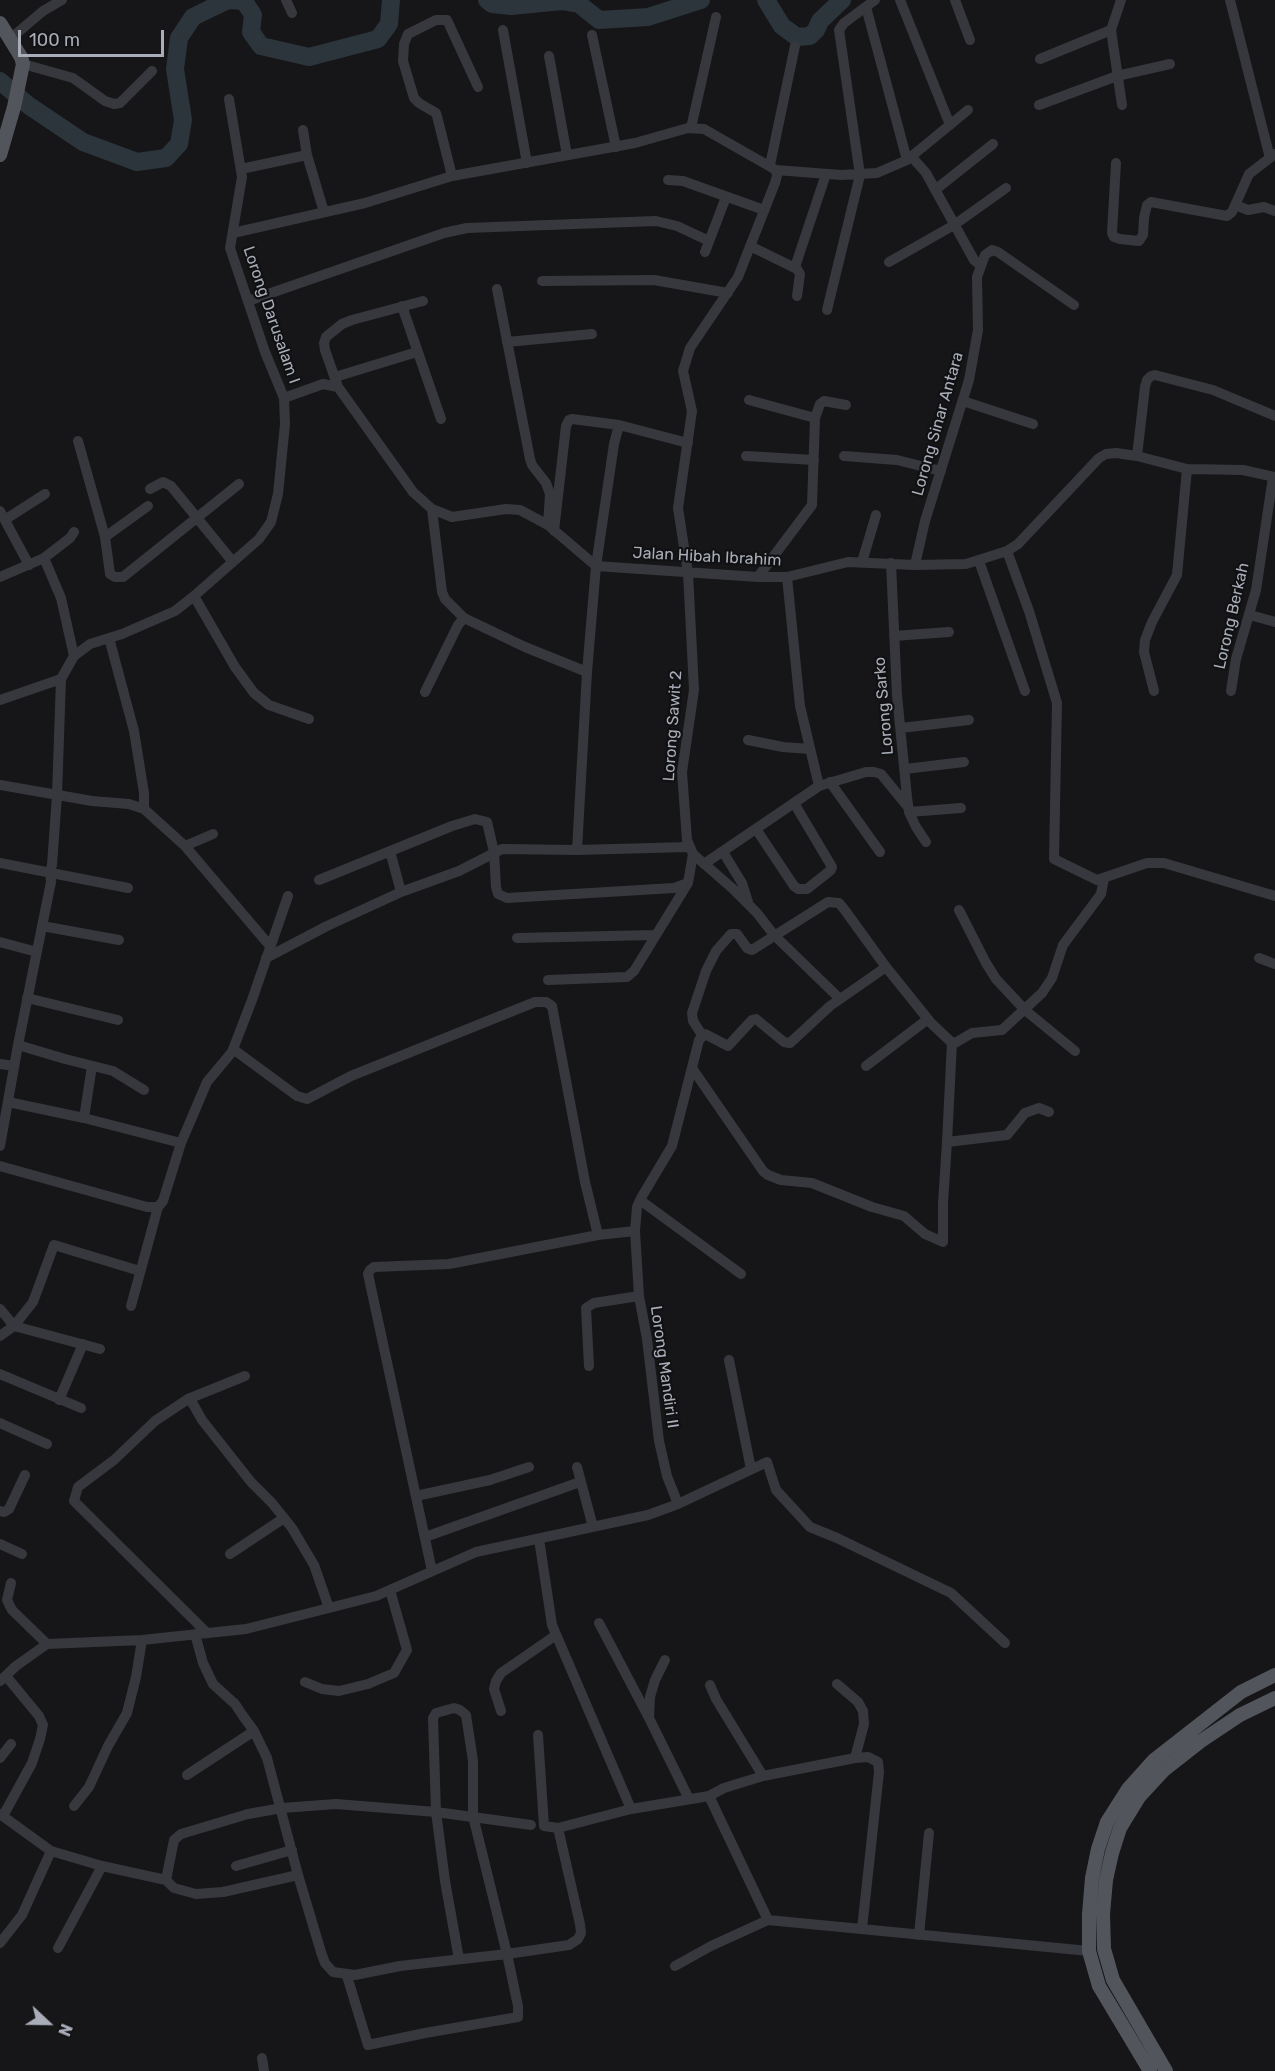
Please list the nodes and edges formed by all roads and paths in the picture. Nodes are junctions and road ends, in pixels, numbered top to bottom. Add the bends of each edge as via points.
1 (62, 0) edge
2 (286, 0) edge
3 (900, 0) edge
4 (955, 0) edge
5 (1120, 0) edge
6 (1230, 0) edge
7 (871, 3) edge
8 (292, 13) dead end
9 (716, 17) dead end
10 (0, 23) edge
11 (503, 30) dead end
12 (1111, 30) junction
13 (592, 35) dead end
14 (10, 39) junction
15 (970, 39) dead end
16 (795, 46) dead end
17 (549, 56) dead end
18 (1040, 59) dead end
19 (1170, 64) dead end
20 (22, 67) junction
21 (152, 71) dead end
22 (1117, 76) junction
23 (478, 87) dead end
24 (230, 99) dead end
25 (1039, 105) dead end
26 (1122, 105) dead end
27 (968, 110) dead end
28 (950, 125) junction
29 (691, 128) junction
30 (303, 130) dead end
31 (993, 144) dead end
32 (615, 147) junction
33 (0, 155) edge
34 (307, 155) junction
35 (567, 155) junction
36 (1272, 156) edge
37 (909, 158) junction
38 (527, 162) junction
39 (1116, 163) dead end
40 (773, 168) junction
41 (241, 169) junction
42 (826, 174) junction
43 (860, 175) junction
44 (452, 176) junction
45 (669, 180) dead end
46 (1006, 188) dead end
47 (935, 190) junction
48 (726, 197) junction
49 (1235, 205) junction
50 (764, 210) junction
51 (1275, 211) edge
52 (324, 212) junction
53 (954, 225) junction
54 (233, 233) junction
55 (709, 241) junction
56 (750, 246) junction
57 (705, 252) dead end
58 (889, 262) dead end
59 (980, 266) junction
60 (795, 267) junction
61 (542, 281) dead end
62 (497, 289) dead end
63 (728, 293) junction
64 (797, 296) dead end
65 (248, 301) junction
66 (423, 301) dead end
67 (1074, 305) dead end
68 (402, 306) junction
69 (827, 310) dead end
70 (592, 334) dead end
71 (507, 342) junction
72 (417, 352) junction
73 (336, 382) junction
74 (284, 398) junction
75 (749, 400) dead end
76 (963, 401) junction
77 (846, 405) dead end
78 (1275, 416) edge
79 (815, 418) junction
80 (441, 419) dead end
81 (1033, 424) dead end
82 (619, 425) junction
83 (78, 441) dead end
84 (688, 443) junction
85 (746, 456) dead end
86 (844, 456) dead end
87 (1137, 456) junction
88 (814, 460) junction
89 (1187, 469) junction
90 (941, 471) junction
91 (1274, 477) edge
92 (239, 484) dead end
93 (150, 489) dead end
94 (45, 494) dead end
95 (148, 506) dead end
96 (432, 508) junction
97 (3, 515) edge
98 (876, 515) dead end
99 (198, 518) junction
100 (551, 528) junction
101 (74, 532) dead end
102 (105, 537) junction
103 (1007, 551) junction
104 (44, 558) junction
105 (979, 561) junction
106 (233, 562) junction
107 (862, 562) junction
108 (891, 563) junction
109 (29, 565) junction
110 (915, 565) junction
111 (596, 566) junction
112 (688, 573) junction
113 (0, 577) edge
114 (758, 577) junction
115 (787, 577) junction
116 (194, 596) junction
117 (1250, 615) junction
118 (464, 618) junction
119 (1275, 622) edge
120 (949, 632) dead end
121 (894, 636) junction
122 (109, 638) junction
123 (74, 656) junction
124 (587, 672) junction
125 (61, 679) junction
126 (1025, 691) dead end
127 (1154, 691) dead end
128 (1231, 691) dead end
129 (426, 692) dead end
130 (0, 700) edge
131 (309, 719) dead end
132 (969, 720) dead end
133 (901, 728) junction
134 (748, 740) dead end
135 (810, 749) junction
136 (964, 762) dead end
137 (905, 769) junction
138 (830, 782) junction
139 (0, 785) edge
140 (819, 786) junction
141 (57, 795) junction
142 (794, 803) junction
143 (961, 808) dead end
144 (144, 809) junction
145 (909, 810) junction
146 (756, 829) junction
147 (213, 834) dead end
148 (926, 842) dead end
149 (185, 846) junction
150 (577, 850) junction
151 (390, 851) junction
152 (691, 851) junction
153 (494, 852) junction
154 (723, 852) junction
155 (880, 852) dead end
156 (0, 863) edge
157 (704, 864) junction
158 (50, 872) junction
159 (1104, 878) junction
160 (319, 880) dead end
161 (688, 883) junction
162 (128, 888) dead end
163 (401, 892) junction
164 (288, 896) dead end
165 (1275, 896) edge
166 (748, 904) junction
167 (959, 910) dead end
168 (42, 926) junction
169 (656, 935) junction
170 (774, 935) junction
171 (517, 938) dead end
172 (119, 940) dead end
173 (0, 942) edge
174 (270, 946) junction
175 (37, 952) junction
176 (266, 958) junction
177 (1259, 958) dead end
178 (1275, 964) edge
179 (886, 967) junction
180 (548, 980) dead end
181 (27, 998) junction
182 (840, 999) junction
183 (1025, 1010) junction
184 (928, 1019) junction
185 (118, 1020) dead end
186 (702, 1035) junction
187 (952, 1042) junction
188 (18, 1045) junction
189 (233, 1049) junction
190 (1075, 1051) dead end
191 (0, 1064) edge
192 (14, 1066) junction
193 (92, 1066) junction
194 (866, 1066) dead end
195 (692, 1068) junction
196 (144, 1090) dead end
197 (8, 1102) junction
198 (1049, 1112) dead end
199 (84, 1118) junction
200 (947, 1142) junction
201 (181, 1143) junction
202 (0, 1146) edge
203 (0, 1166) edge
204 (640, 1200) junction
205 (158, 1208) junction
206 (635, 1231) junction
207 (598, 1235) junction
208 (140, 1271) junction
209 (741, 1274) dead end
210 (639, 1296) junction
211 (131, 1306) dead end
212 (0, 1309) edge
213 (14, 1326) junction
214 (0, 1336) edge
215 (83, 1344) junction
216 (100, 1349) dead end
217 (729, 1360) dead end
218 (589, 1366) dead end
219 (0, 1374) edge
220 (245, 1376) dead end
221 (188, 1399) junction
222 (59, 1400) junction
223 (81, 1408) dead end
224 (0, 1424) edge
225 (47, 1444) dead end
226 (529, 1467) dead end
227 (577, 1467) dead end
228 (751, 1469) junction
229 (25, 1475) dead end
230 (580, 1482) junction
231 (416, 1496) junction
232 (678, 1504) junction
233 (0, 1511) edge
234 (284, 1518) junction
235 (593, 1527) junction
236 (425, 1537) junction
237 (539, 1539) junction
238 (0, 1544) edge
239 (22, 1554) dead end
240 (230, 1554) dead end
241 (432, 1571) junction
242 (11, 1583) dead end
243 (390, 1590) junction
244 (329, 1608) junction
245 (599, 1623) dead end
246 (207, 1633) junction
247 (195, 1634) junction
248 (556, 1635) junction
249 (142, 1640) junction
250 (1005, 1643) dead end
251 (47, 1644) junction
252 (665, 1660) dead end
253 (1275, 1675) edge
254 (3, 1678) edge
255 (305, 1682) dead end
256 (837, 1684) dead end
257 (710, 1685) dead end
258 (1275, 1698) edge
259 (501, 1711) dead end
260 (649, 1718) junction
261 (254, 1731) junction
262 (538, 1735) dead end
263 (11, 1744) dead end
264 (0, 1758) edge
265 (855, 1758) junction
266 (187, 1775) dead end
267 (763, 1776) junction
268 (709, 1796) junction
269 (689, 1799) junction
270 (74, 1806) dead end
271 (282, 1808) junction
272 (631, 1809) junction
273 (436, 1812) junction
274 (1, 1815) edge
275 (473, 1816) junction
276 (531, 1825) dead end
277 (558, 1828) junction
278 (929, 1833) dead end
279 (292, 1850) junction
280 (51, 1851) junction
281 (102, 1866) junction
282 (236, 1866) dead end
283 (298, 1875) junction
284 (166, 1880) junction
285 (768, 1920) junction
286 (862, 1929) junction
287 (919, 1935) junction
288 (0, 1943) edge
289 (58, 1948) dead end
290 (1089, 1951) junction
291 (507, 1954) junction
292 (459, 1959) junction
293 (675, 1966) dead end
294 (347, 1976) junction
295 (262, 2058) dead end
296 (264, 2071) edge
297 (1150, 2071) edge
298 (1167, 2071) edge

1 - 14 street
2 - 8 street
3 - 28 street
4 - 15 street
5 - 12 street
6 - 36 street
7 - 37 street
7 - 43 street via 839,30
9 - 29 street
10 - 14 main road
11 - 38 street
12 - 18 street
12 - 22 street
13 - 32 street
14 - 20 main road via 21,57
16 - 40 street, Lorong Sawit 2
17 - 35 street
19 - 22 street
20 - 21 street via 73,78 114,104 120,103
20 - 33 main road
22 - 25 street
22 - 26 street
23 - 44 street via 447,21 436,20 408,34 403,61 414,98 438,116
24 - 41 street, Lorong Darusalam I
27 - 28 street
28 - 37 street
29 - 32 street
29 - 40 street via 704,129
30 - 34 street
31 - 47 street
32 - 35 street
34 - 41 street
34 - 52 street
35 - 38 street
36 - 49 street via 1249,174
37 - 43 street via 887,170
37 - 47 street via 924,169
38 - 44 street
39 - 49 street via 1114,237 1142,239 1144,213 1151,202 1224,217
40 - 42 street
40 - 50 street, Lorong Sawit 2 via 777,176
41 - 54 street, Lorong Darusalam I
42 - 43 street
42 - 60 street
43 - 69 street
44 - 52 street
45 - 48 street via 683,181
46 - 53 street
47 - 53 street
48 - 50 street
48 - 55 street
49 - 51 street via 1248,210 1264,207
50 - 56 street, Lorong Sawit 2
52 - 54 street
53 - 58 street
53 - 59 street
54 - 65 street, Lorong Darusalam I via 230,248
55 - 57 street
55 - 65 street via 656,221 467,228
56 - 60 street
56 - 63 street, Lorong Sawit 2
59 - 67 street via 987,253 995,251
59 - 76 street, Lorong Sinar Antara via 978,330
60 - 64 street via 800,274
61 - 63 street via 654,280
62 - 71 street
63 - 84 street, Lorong Sawit 2 via 685,358 684,380 692,411
65 - 74 street, Lorong Darusalam I
66 - 68 street
68 - 72 street
68 - 73 street via 342,324 326,337 325,350
70 - 71 street
71 - 100 street via 530,459 550,494
72 - 73 street
72 - 80 street
73 - 74 street
73 - 96 street via 413,492
74 - 106 street via 278,494 271,522 259,539
75 - 79 street
76 - 81 street
76 - 90 street, Lorong Sinar Antara
77 - 79 street via 824,401
78 - 87 street via 1214,390 1151,376 1145,387
79 - 88 street
82 - 84 street
82 - 100 street via 569,420
82 - 111 street
83 - 102 street
84 - 112 street, Lorong Sawit 2 via 678,508
85 - 88 street
86 - 90 street via 897,460
87 - 89 street, Jalan Hibah Ibrahim
87 - 103 street, Jalan Hibah Ibrahim via 1116,453 1099,458
88 - 114 street via 809,510
89 - 91 street, Jalan Hibah Ibrahim via 1243,470
89 - 127 street via 1177,575 1144,639
90 - 110 street, Lorong Sinar Antara
91 - 117 street, Lorong Berkah
92 - 99 street
93 - 99 street via 167,483
94 - 97 street
95 - 102 street
96 - 100 street via 452,517 520,510
96 - 118 street via 442,592
97 - 109 street
98 - 107 street
99 - 102 street via 119,578 110,574
99 - 106 street
100 - 111 street
101 - 104 street
103 - 105 street, Jalan Hibah Ibrahim
103 - 159 street via 1057,703 1053,855 1056,861 1095,880
104 - 109 street
104 - 123 street via 61,598
105 - 110 street, Jalan Hibah Ibrahim
105 - 126 street
106 - 116 street
107 - 108 street, Jalan Hibah Ibrahim
107 - 115 street, Jalan Hibah Ibrahim
108 - 110 street, Jalan Hibah Ibrahim
108 - 121 street, Lorong Sarko
109 - 113 street
111 - 112 street, Jalan Hibah Ibrahim
111 - 124 street
112 - 114 street, Jalan Hibah Ibrahim
112 - 152 street, Lorong Sawit 2 via 694,690 681,772
114 - 115 street, Jalan Hibah Ibrahim
115 - 135 street via 800,706
116 - 122 street via 175,611
116 - 131 street via 254,693 268,705
117 - 119 street
117 - 128 street, Lorong Berkah
118 - 124 street
118 - 129 street
120 - 121 street
121 - 133 street, Lorong Sarko
122 - 123 street via 90,644
122 - 144 street via 134,732
123 - 125 street
124 - 150 street
125 - 130 street
125 - 141 street
132 - 133 street
133 - 137 street, Lorong Sarko
134 - 135 street
135 - 140 street
136 - 137 street
137 - 145 street, Lorong Sarko
138 - 140 street
138 - 145 street via 866,772 881,774
138 - 155 street
139 - 141 street
140 - 142 street
141 - 144 street
141 - 158 street
142 - 146 street
142 - 146 street via 832,867 807,889 794,886
143 - 145 street
144 - 149 street
145 - 148 street, Lorong Sarko
146 - 154 street
147 - 149 street
149 - 174 street
150 - 152 street
150 - 153 street
151 - 153 street via 475,819 487,822
151 - 160 street
151 - 163 street
152 - 157 street
152 - 161 street, Lorong Sawit 2
153 - 161 street via 496,887 498,894 507,898 674,888
153 - 163 street via 459,871
154 - 157 street
154 - 166 street via 742,883
156 - 158 street
157 - 166 street
158 - 162 street
158 - 168 street
159 - 165 street via 1147,863 1164,862
159 - 183 street via 1101,894 1061,949 1053,978
161 - 169 street
163 - 176 street
164 - 174 street
166 - 170 street
167 - 183 street via 990,971
168 - 172 street
168 - 175 street
169 - 171 street
169 - 180 street via 627,977
170 - 179 street via 828,902 839,903
170 - 182 street
170 - 186 street via 752,950 733,933 716,951 703,976 692,1016
173 - 175 street
174 - 176 street
175 - 181 street
176 - 189 street
177 - 178 street
179 - 182 street
179 - 184 street
181 - 185 street
181 - 188 street
182 - 186 street via 790,1043 756,1018 728,1046
183 - 187 street via 1002,1030 972,1033
183 - 190 street
184 - 187 street
184 - 194 street
186 - 195 street
187 - 200 street
188 - 192 street
188 - 193 street
189 - 201 street via 209,1078
189 - 207 street via 306,1099 535,1002 546,1002 552,1006
191 - 192 street
192 - 197 street
193 - 196 street via 113,1071
193 - 199 street
195 - 200 street via 768,1175 812,1183 904,1216 925,1234 943,1242
195 - 204 street via 670,1152
197 - 199 street
197 - 202 street
198 - 200 street via 1040,1108 1025,1113 1007,1135
199 - 201 street
201 - 205 street
203 - 205 street
204 - 206 street, Lorong Mandiri II
204 - 209 street
205 - 208 street
206 - 207 street
206 - 210 street, Lorong Mandiri II
207 - 231 street via 449,1264 370,1270
208 - 211 street
208 - 213 street via 54,1245 33,1302
210 - 218 street via 594,1303 586,1308
210 - 232 street, Lorong Mandiri II via 659,1441
212 - 213 street
213 - 214 street
213 - 215 street
215 - 216 street
215 - 222 street
217 - 228 street
219 - 222 street
220 - 221 street
221 - 234 street via 251,1482
221 - 246 street via 155,1421 78,1487 74,1501
222 - 223 street
224 - 225 street
226 - 231 street
227 - 230 street
228 - 232 street
228 - 250 street via 767,1462 776,1490 810,1527 951,1593
229 - 233 street via 9,1509
230 - 235 street
230 - 236 street
231 - 236 street
232 - 235 street
234 - 240 street
234 - 244 street via 314,1565
235 - 237 street
236 - 241 street
237 - 241 street via 476,1552
237 - 248 street
238 - 239 street
241 - 243 street
242 - 251 street via 7,1600 12,1610
243 - 244 street
243 - 255 street via 407,1650 394,1674 339,1691
244 - 246 street via 246,1629
245 - 260 street
246 - 247 street
247 - 249 street
247 - 261 street via 213,1684 235,1704
248 - 259 street via 501,1673 494,1689
248 - 272 street
249 - 251 street
249 - 270 street via 127,1713
251 - 254 street
252 - 260 street via 650,1697
253 - 290 main road via 1241,1692 1154,1760 1128,1789 1107,1822 1098,1850 1092,1878
254 - 274 street via 39,1716 42,1725 32,1763
256 - 265 street via 863,1711 864,1724
257 - 267 street
258 - 298 main road via 1240,1715 1164,1770 1120,1828 1112,1853 1106,1880 1104,1949 1113,1980
260 - 269 street
261 - 266 street
261 - 271 street
262 - 277 street via 544,1826
263 - 264 street
265 - 267 street
265 - 286 street via 868,1757 878,1762 879,1772
267 - 268 street
268 - 269 street
268 - 285 street
269 - 272 street
271 - 273 street via 336,1804
271 - 279 street
271 - 284 street via 181,1834 174,1840
272 - 277 street
273 - 275 street
273 - 275 street via 434,1718 436,1713 454,1708 466,1715 473,1761
273 - 292 street
274 - 280 street
275 - 276 street
275 - 291 street
277 - 291 street via 581,1933 569,1945
278 - 287 street
279 - 282 street
279 - 283 street
280 - 281 street
280 - 288 street via 22,1915
281 - 284 street
281 - 289 street
283 - 284 street via 196,1894
283 - 294 street via 325,1963 333,1972
285 - 286 street
285 - 293 street
286 - 287 street
287 - 290 street
290 - 297 main road via 1099,1986
291 - 292 street
291 - 294 street via 518,2017 368,2045
292 - 294 street
295 - 296 street

